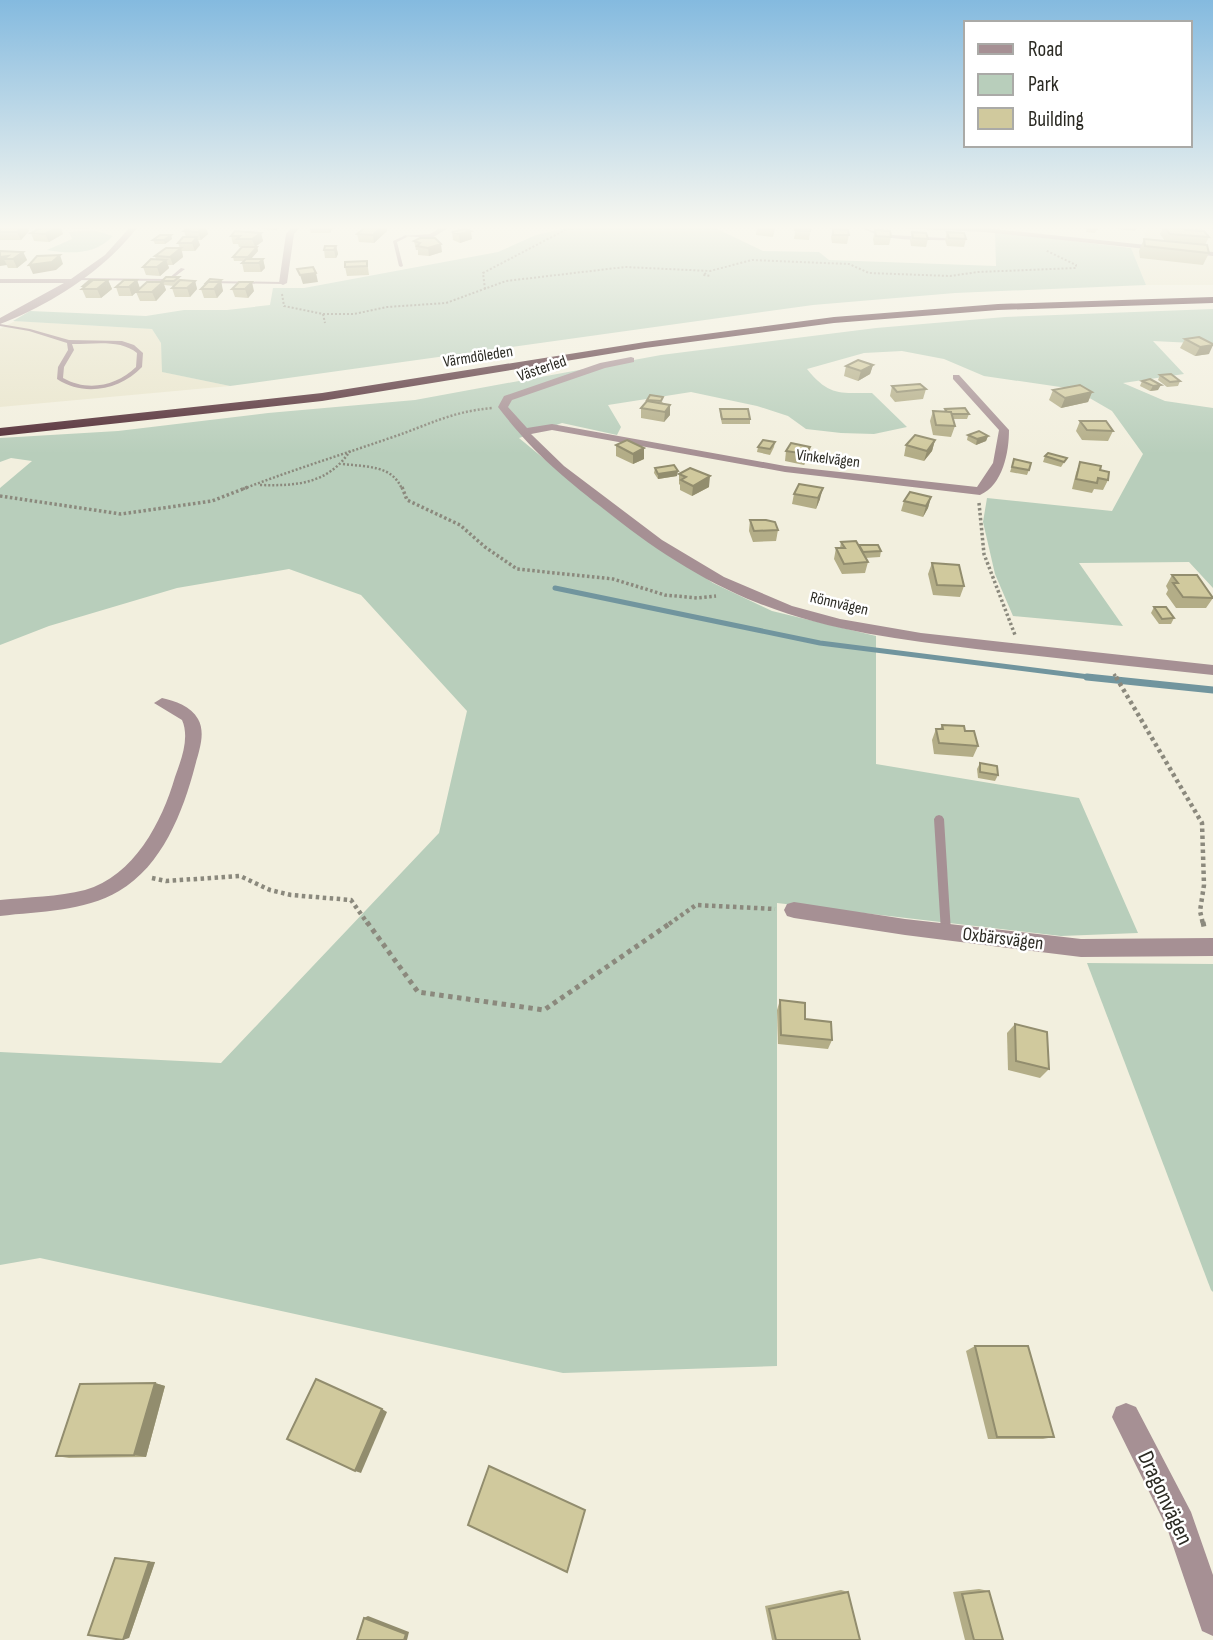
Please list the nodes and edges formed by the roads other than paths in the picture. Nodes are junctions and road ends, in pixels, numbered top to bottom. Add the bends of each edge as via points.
1 (37, 302) edge
2 (939, 302) edge
3 (1166, 302) edge
4 (0, 323) edge
5 (69, 342) junction
6 (631, 360) dead end
7 (956, 377) dead end
8 (0, 419) edge
9 (530, 431) junction
10 (0, 432) edge
11 (1213, 670) edge
12 (162, 703) dead end
13 (939, 819) dead end
14 (0, 908) edge
15 (794, 910) road end
16 (946, 932) junction
17 (1213, 947) edge
18 (1126, 1417) dead end
19 (1213, 1620) edge

1 - 4 street
2 - 8 highway, Värmdöleden via 659,332 316,386
3 - 10 highway, Värmdöleden via 998,307 834,320 322,397
4 - 5 lane
5 - 5 lane via 132,346 140,353 139,368 111,385 70,386 60,379 71,350
6 - 9 street, Västerled via 603,365 505,401 503,407
7 - 9 street, Vinkelvägen via 1004,430 999,462 980,491 785,469 573,430
9 - 11 street, Rönnvägen via 554,462 633,526 717,579 794,611 856,626 1021,650
12 - 14 street via 187,716 193,742 164,829 142,859 96,894
13 - 16 lane
15 - 16 street, Oxbärsvägen
16 - 17 street, Oxbärsvägen via 1081,948
18 - 19 street, Dragonvägen via 1180,1523

